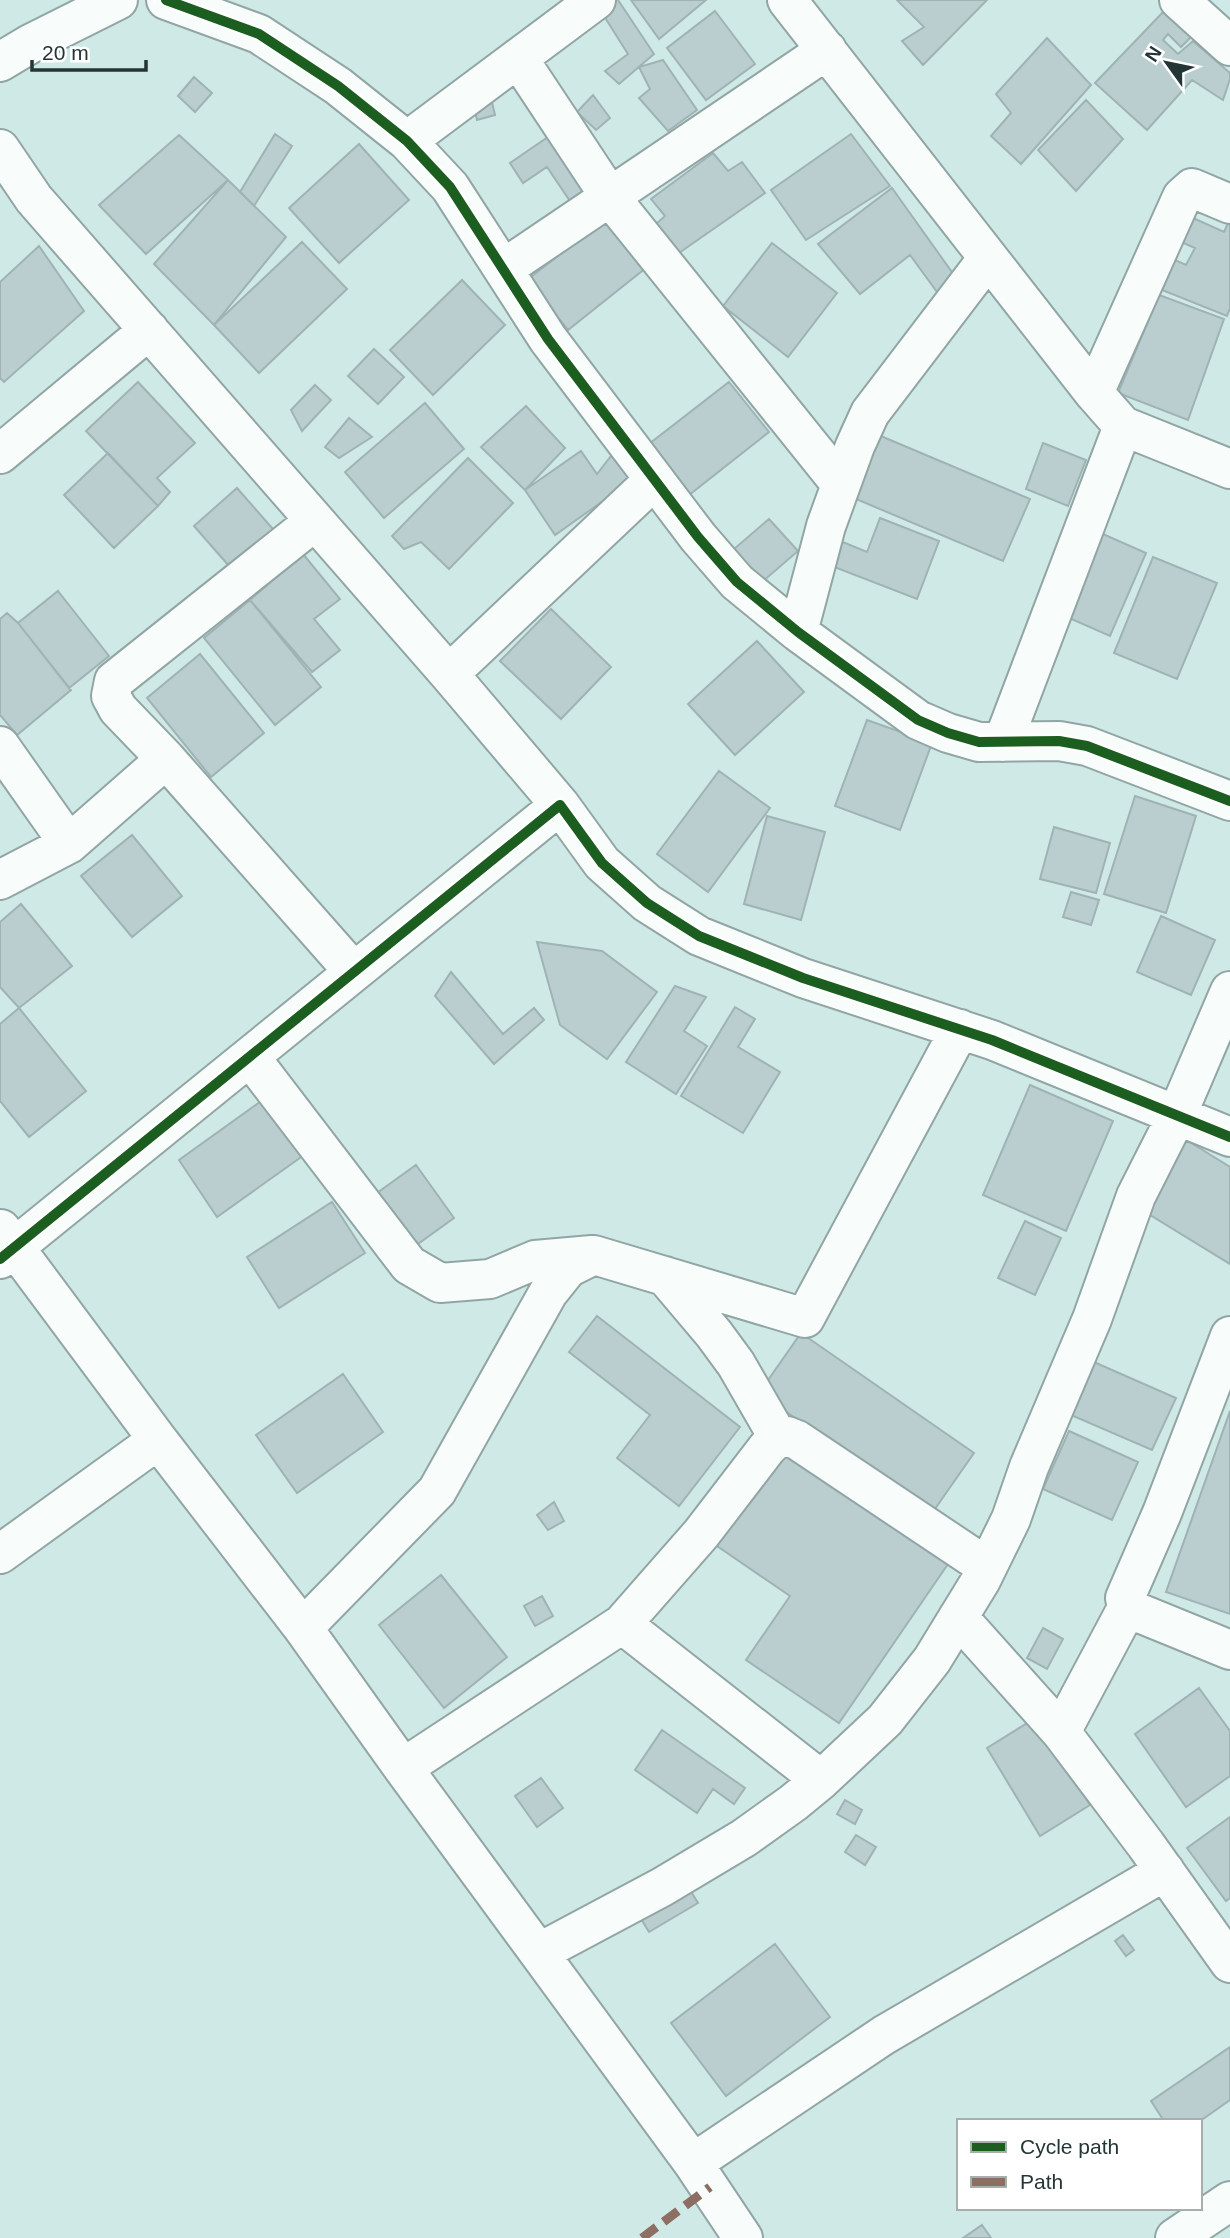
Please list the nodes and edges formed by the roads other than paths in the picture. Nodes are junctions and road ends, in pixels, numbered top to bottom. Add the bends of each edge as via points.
1 (118, 0) edge
2 (166, 0) edge
3 (596, 0) edge
4 (787, 0) edge
5 (1179, 0) edge
6 (1230, 46) edge
7 (827, 50) junction
8 (518, 58) junction
9 (0, 62) edge
10 (407, 141) junction
11 (0, 149) edge
12 (1226, 192) edge
13 (611, 197) junction
14 (988, 258) junction
15 (503, 269) junction
16 (149, 330) junction
17 (1094, 393) junction
18 (1123, 426) junction
19 (0, 454) edge
20 (1230, 469) edge
21 (654, 481) junction
22 (840, 483) junction
23 (315, 521) junction
24 (798, 632) junction
25 (449, 674) junction
26 (1003, 742) junction
27 (0, 746) edge
28 (166, 759) junction
29 (1230, 801) edge
30 (560, 805) junction
31 (69, 844) junction
32 (0, 880) edge
33 (354, 972) junction
34 (1230, 991) edge
35 (960, 1029) junction
36 (250, 1057) junction
37 (1178, 1115) junction
38 (1230, 1137) edge
39 (5, 1245) edge
40 (594, 1255) junction
41 (665, 1276) junction
42 (1230, 1336) edge
43 (778, 1437) junction
44 (158, 1440) junction
45 (0, 1554) edge
46 (987, 1567) junction
47 (1127, 1608) junction
48 (958, 1618) junction
49 (622, 1624) junction
50 (303, 1628) junction
51 (1230, 1650) edge
52 (1061, 1732) junction
53 (403, 1768) junction
54 (821, 1780) junction
55 (1165, 1871) junction
56 (540, 1952) junction
57 (1230, 1963) edge
58 (693, 2163) junction
59 (1230, 2201) edge
60 (743, 2238) edge
61 (1175, 2238) edge

1 - 9 street
2 - 10 street via 259,34 338,86
3 - 8 street
4 - 7 street
5 - 6 street
7 - 13 street
7 - 14 street
8 - 10 street
8 - 13 street
10 - 15 street via 450,187
11 - 16 street via 34,199
12 - 17 street via 1192,188 1182,197
13 - 15 street
13 - 22 street
14 - 17 street
14 - 22 street via 870,413
15 - 21 street via 548,339
16 - 19 street
16 - 23 street
17 - 18 street
18 - 20 street
18 - 26 street
21 - 24 street via 737,582
21 - 25 street
22 - 24 street
23 - 25 street
23 - 28 street via 114,681 111,696 118,709
24 - 26 street via 918,720 979,742
25 - 30 street
26 - 29 street via 1059,741 1087,746
27 - 31 street
28 - 31 street
28 - 33 street
30 - 33 street
30 - 35 street via 601,863 647,903 699,936 803,978
31 - 32 street
33 - 36 street
34 - 37 street
35 - 37 street
35 - 41 street via 805,1318
36 - 39 street
36 - 40 street via 409,1265 440,1283 490,1279 535,1260
37 - 38 street
37 - 46 street via 1136,1196 1092,1319
39 - 44 street
40 - 41 street
40 - 50 street via 568,1268 548,1293 437,1491
41 - 43 street via 736,1364
42 - 47 street via 1125,1598
43 - 46 street via 797,1440
43 - 49 street
44 - 45 street
44 - 50 street
46 - 48 street
47 - 51 street
47 - 52 street
48 - 52 street
48 - 54 street via 885,1720
49 - 53 street
49 - 54 street
50 - 53 street
52 - 55 street
53 - 56 street
54 - 56 street via 744,1838
55 - 57 street
55 - 58 street via 884,2035
56 - 58 street
58 - 60 street
59 - 61 street

